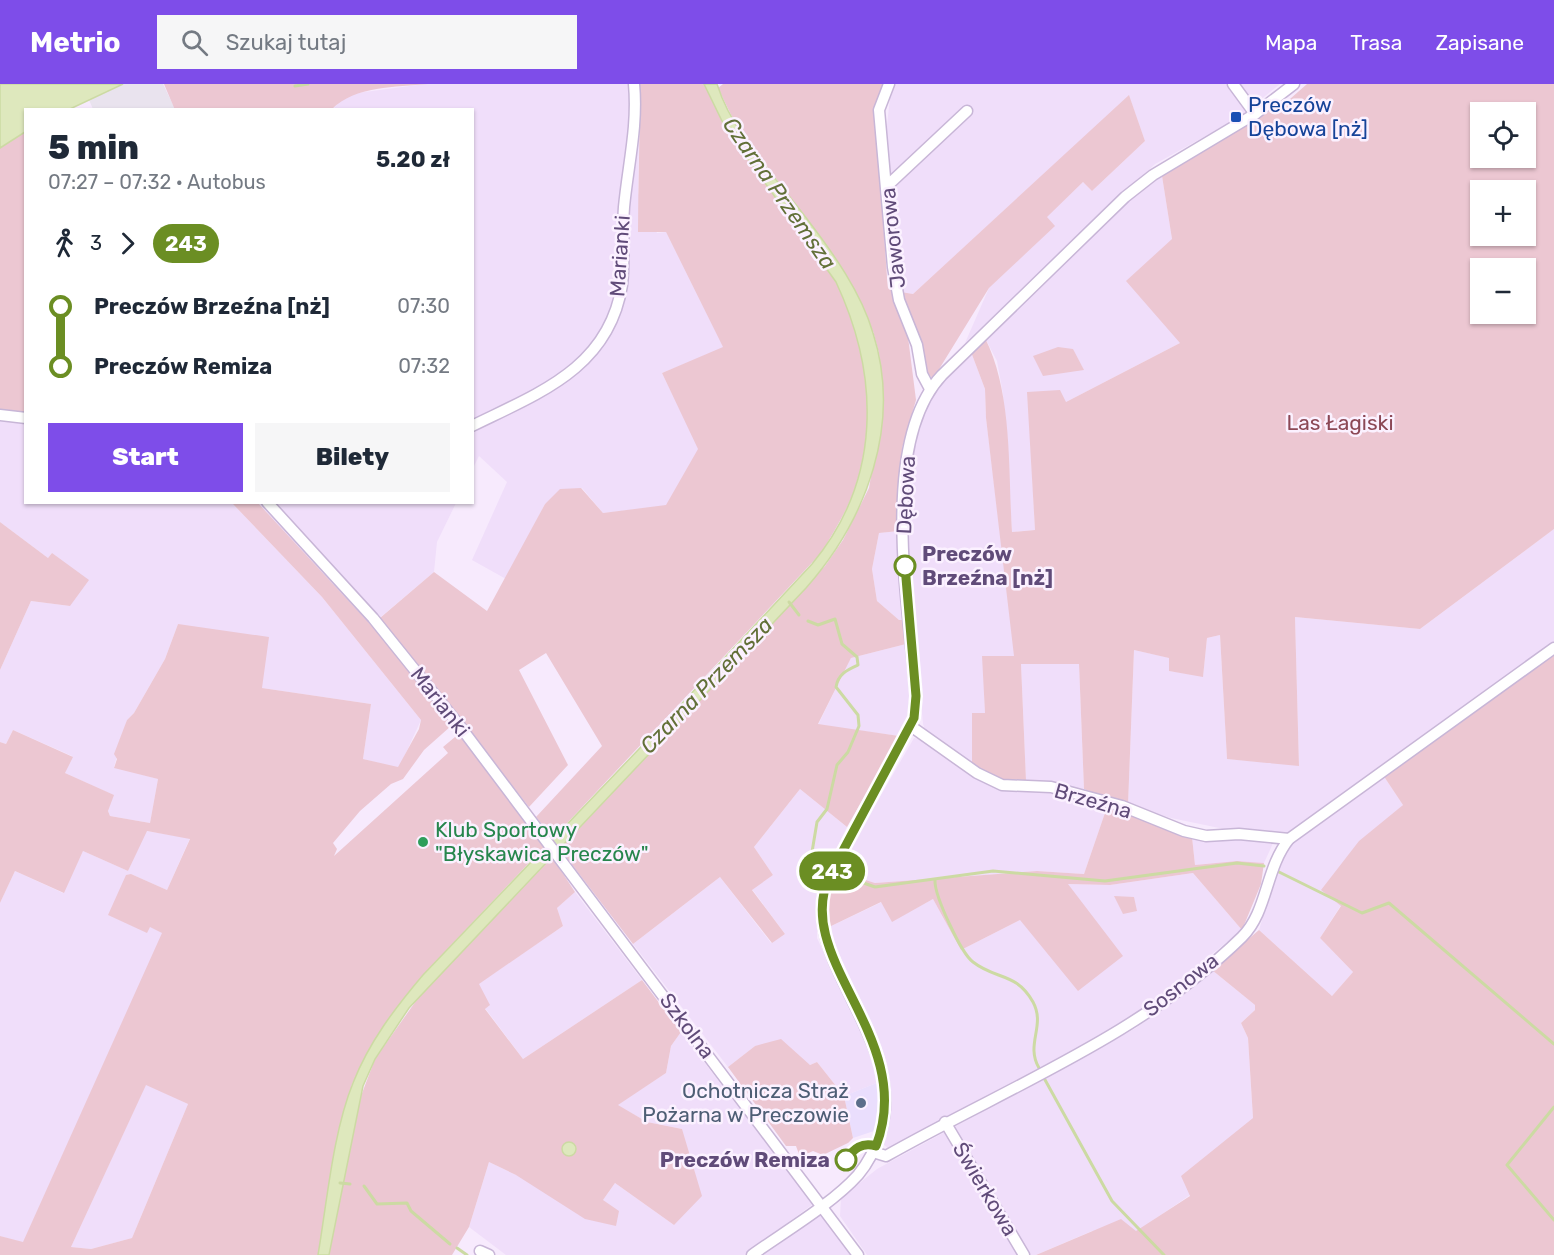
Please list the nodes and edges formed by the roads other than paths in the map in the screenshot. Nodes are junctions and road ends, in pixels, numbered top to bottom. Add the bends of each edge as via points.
1 (634, 84) edge
2 (889, 84) edge
3 (1233, 84) edge
4 (1294, 84) edge
5 (967, 111) dead end
6 (1254, 114) junction
7 (887, 186) junction
8 (930, 388) junction
9 (0, 415) edge
10 (24, 418) edge
11 (474, 425) edge
12 (269, 504) edge
13 (1554, 648) edge
14 (912, 727) junction
15 (514, 797) joint
16 (1289, 839) junction
17 (945, 1122) junction
18 (873, 1152) junction
19 (822, 1205) junction
20 (752, 1255) edge
21 (858, 1255) edge
22 (1024, 1255) edge

1 - 11 street, Marianki via 635,119 624,213 622,284 610,322 587,358 571,374
2 - 7 street, Jaworowa via 879,110
3 - 6 street
4 - 6 street, Dębowa
5 - 7 street
6 - 8 street, Dębowa via 1153,175 1125,197
7 - 8 street, Jaworowa via 895,284 922,374
8 - 14 street, Dębowa via 911,431 905,478 903,552 916,696
9 - 10 street
12 - 15 street, Marianki via 380,626
13 - 16 street, Sosnowa
14 - 16 street, Brzeźna via 977,773 1002,785 1051,787 1122,806 1206,836 1239,834
14 - 18 street, Dębowa via 830,875 822,903 825,939 882,1067 885,1112
15 - 19 street, Szkolna
16 - 17 street, Sosnowa via 1277,854 1262,905 1243,936 1132,1024
17 - 18 street, Sosnowa via 886,1156
17 - 22 street, Świerkowa
18 - 19 street via 859,1174
19 - 20 street
19 - 21 street, Szkolna

